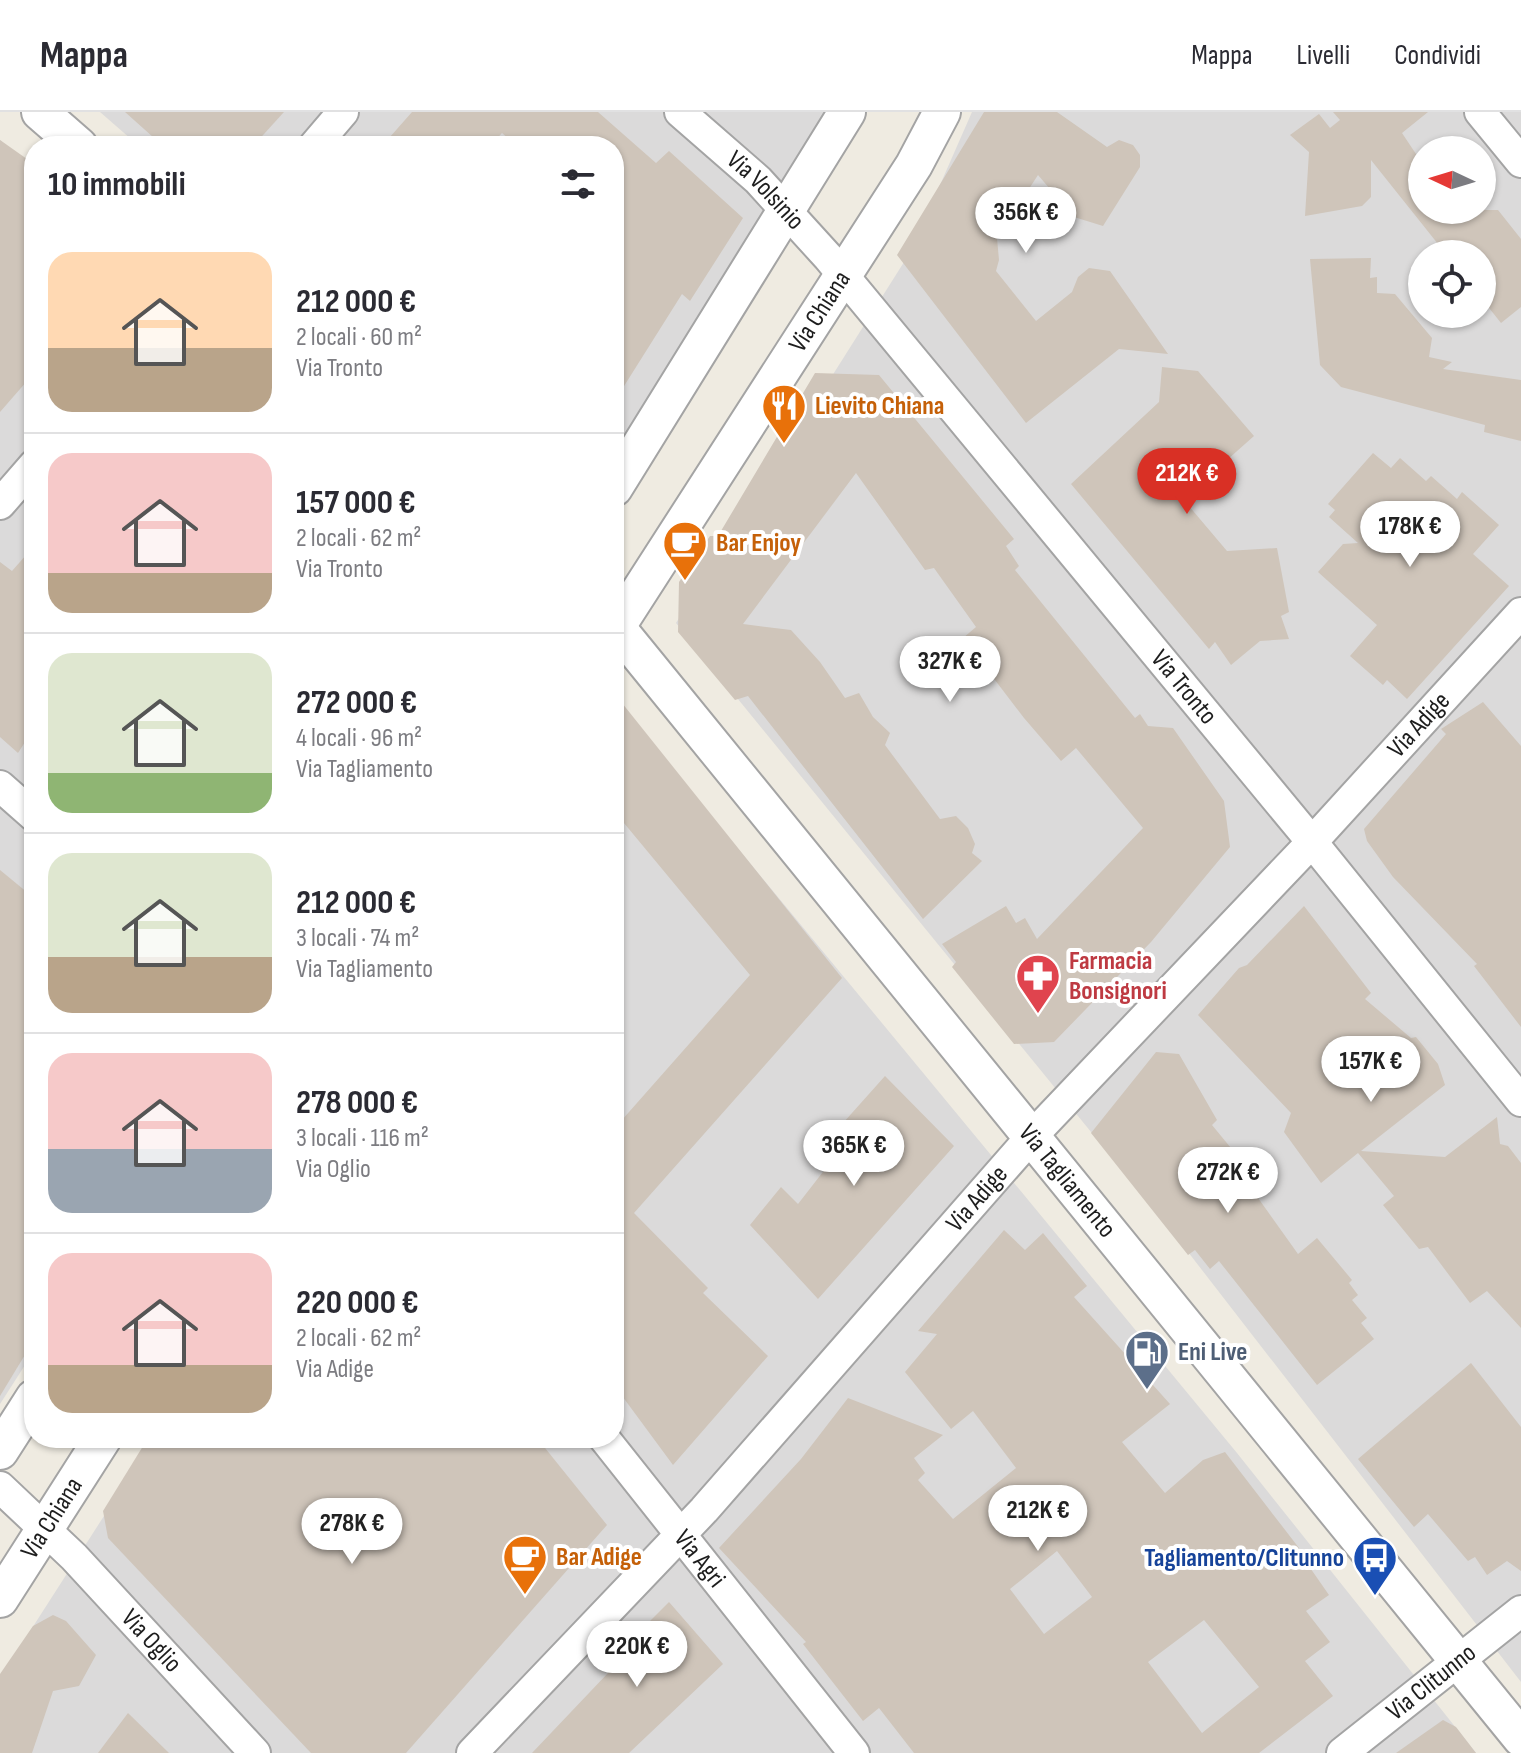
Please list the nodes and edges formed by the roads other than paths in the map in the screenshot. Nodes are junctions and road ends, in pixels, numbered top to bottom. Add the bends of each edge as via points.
1 (40, 112) edge
2 (343, 112) edge
3 (680, 112) edge
4 (847, 112) edge
5 (942, 112) edge
6 (1480, 112) edge
7 (68, 136) edge
8 (323, 136) edge
9 (1521, 162) edge
10 (786, 212) junction
11 (842, 276) junction
12 (624, 472) edge
13 (24, 476) edge
14 (0, 504) edge
15 (624, 613) edge
16 (1521, 613) edge
17 (624, 638) edge
18 (0, 786) edge
19 (24, 807) edge
20 (1312, 842) junction
21 (1521, 1101) edge
22 (1033, 1135) junction
23 (24, 1414) edge
24 (97, 1448) edge
25 (612, 1448) edge
26 (0, 1451) edge
27 (0, 1487) edge
28 (46, 1529) junction
29 (681, 1535) junction
30 (0, 1599) edge
31 (1521, 1611) edge
32 (1458, 1661) junction
33 (1521, 1738) edge
34 (255, 1753) edge
35 (472, 1753) edge
36 (854, 1753) edge
37 (1342, 1753) edge

1 - 7 street
2 - 8 street
3 - 10 street, Via Volsinio via 758,180
4 - 10 street
5 - 11 street, Via Chiana
6 - 9 street
10 - 11 street, Via Volsinio
10 - 12 street
11 - 15 street, Via Chiana
11 - 20 street, Via Tronto
13 - 14 street
16 - 20 street, Via Adige
17 - 22 street, Via Tagliamento
18 - 19 street
20 - 21 street, Via Tronto
20 - 22 street, Via Adige
22 - 29 street, Via Adige
22 - 32 street, Via Tagliamento
23 - 26 street
24 - 28 street, Via Chiana
25 - 29 street, Via Agri
27 - 28 street, Via Oglio
28 - 30 street, Via Chiana
28 - 34 street, Via Oglio
29 - 35 street, Via Adige
29 - 36 street, Via Agri
31 - 32 street, Via Clitunno
32 - 33 street, Via Tagliamento
32 - 37 street, Via Clitunno

